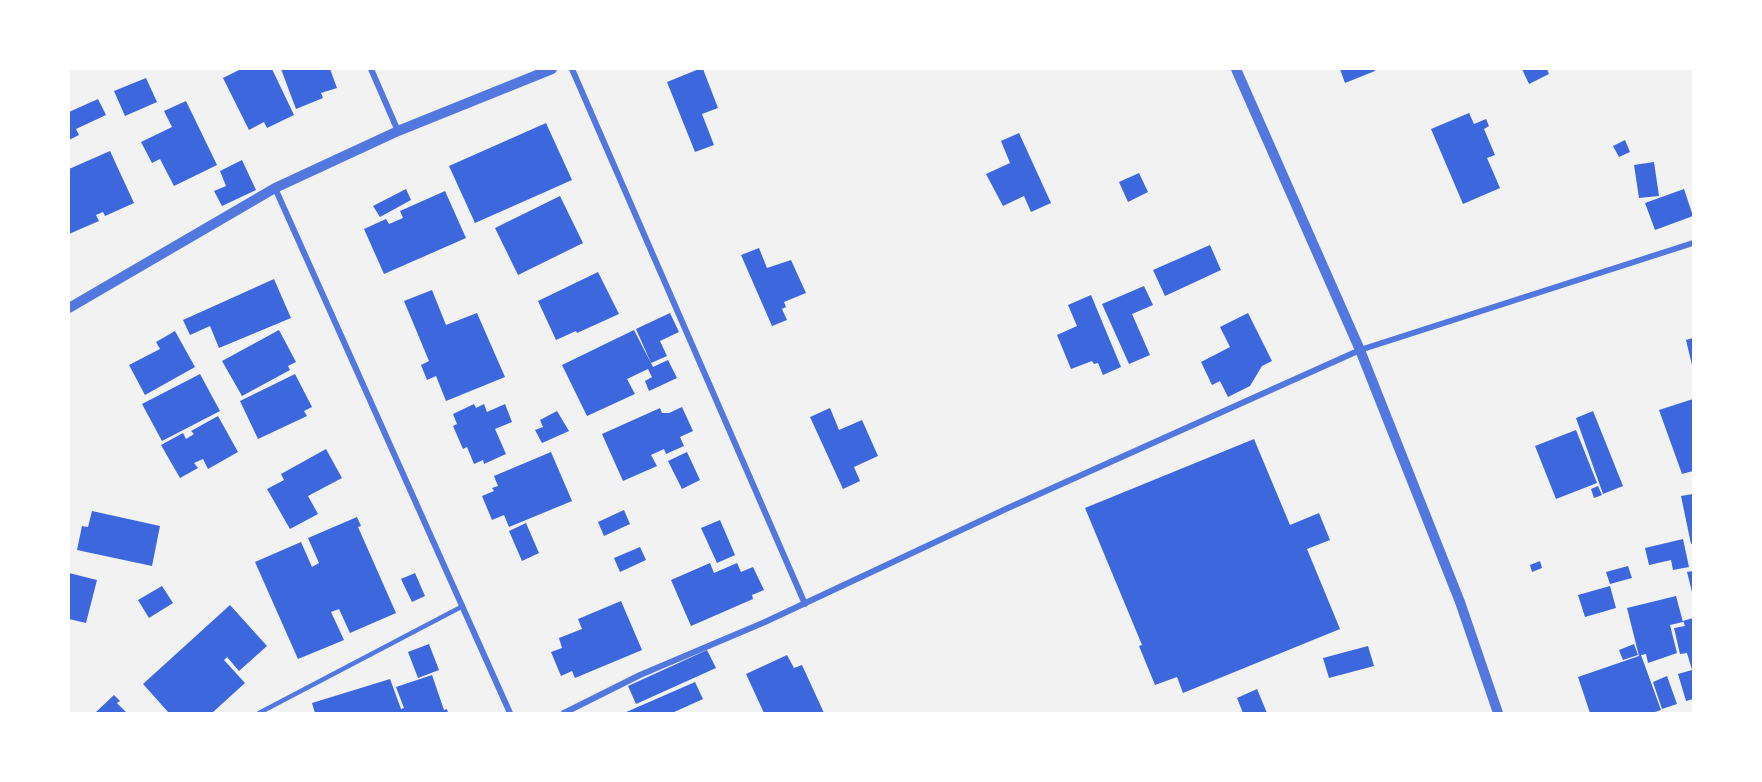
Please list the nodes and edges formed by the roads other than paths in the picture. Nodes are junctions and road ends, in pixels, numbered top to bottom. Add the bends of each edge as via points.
1 (371, 69) edge
2 (552, 69) edge
3 (573, 69) edge
4 (1236, 69) edge
5 (398, 131) junction
6 (275, 188) junction
7 (1693, 243) edge
8 (69, 309) edge
9 (1360, 350) junction
10 (805, 604) junction
11 (461, 606) junction
12 (259, 713) edge
13 (510, 713) edge
14 (564, 713) edge
15 (1498, 713) edge

1 - 5 street
2 - 5 street
3 - 10 street
4 - 9 street
5 - 6 street
6 - 8 street
6 - 11 street
7 - 9 street
9 - 10 street
9 - 15 street via 1460,603
10 - 14 street via 640,675
11 - 12 lane
11 - 13 street

